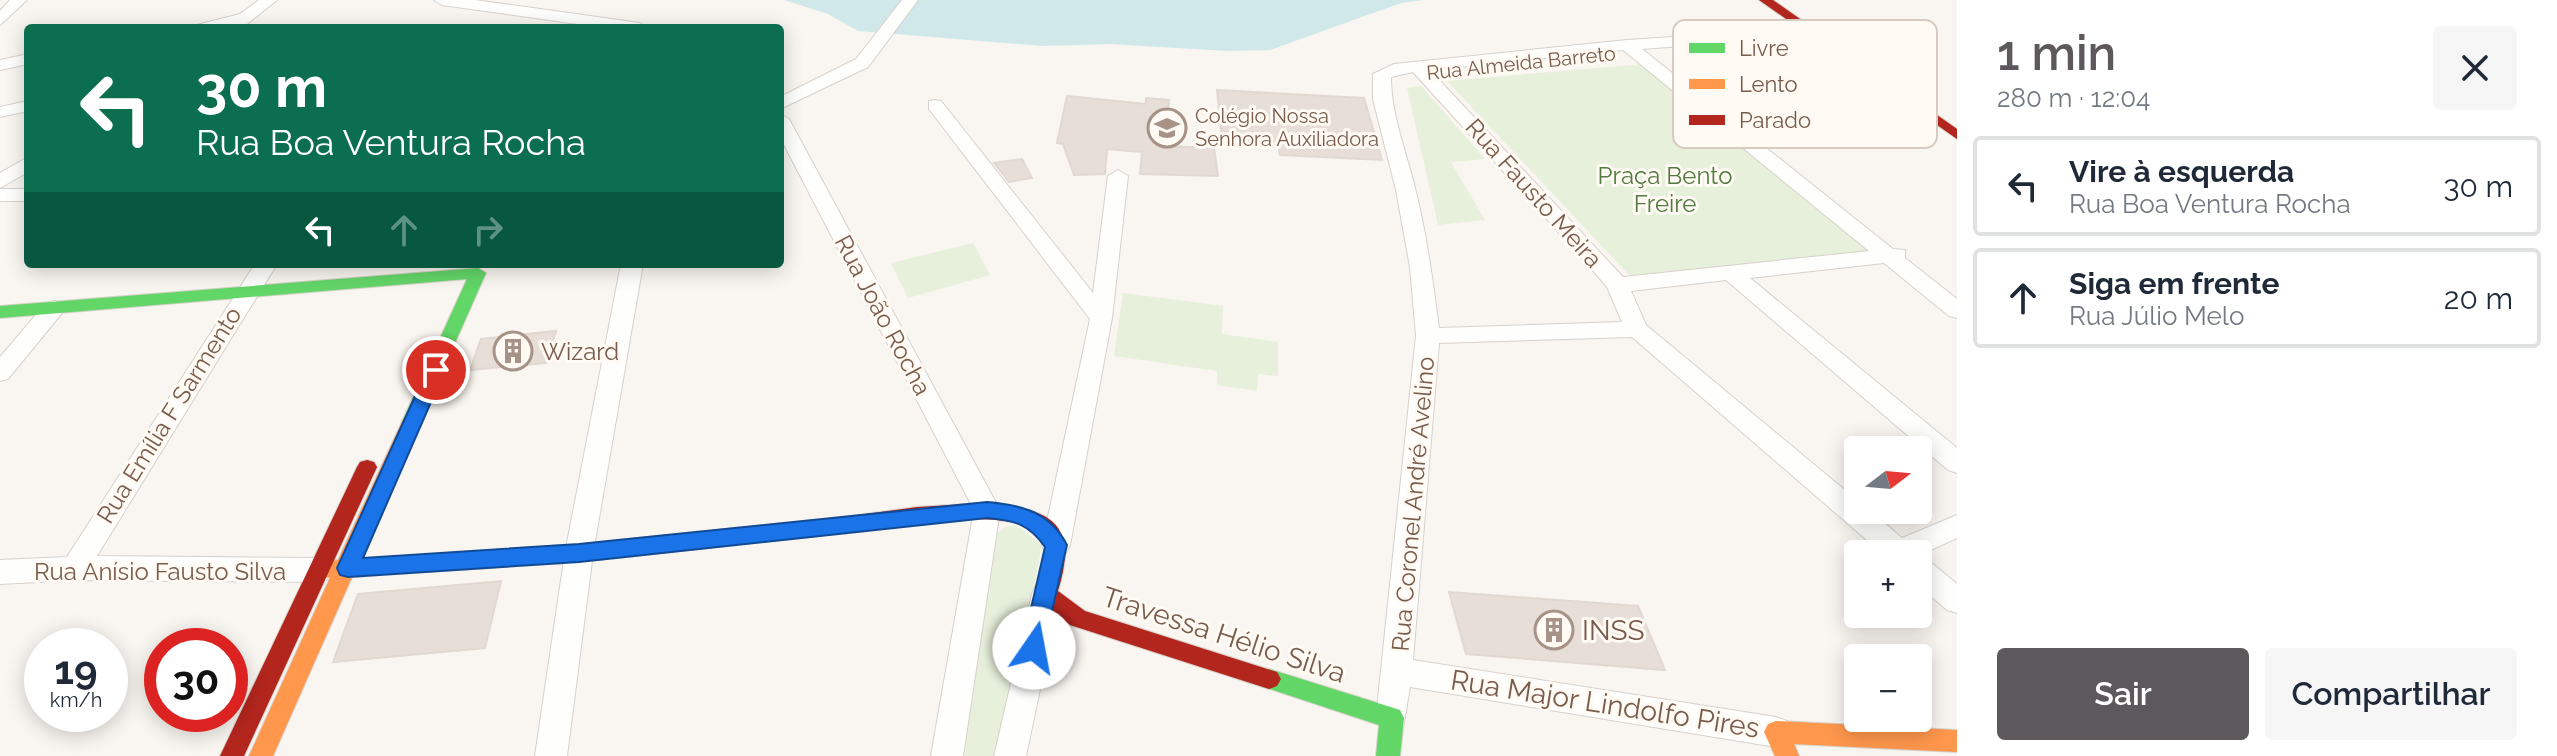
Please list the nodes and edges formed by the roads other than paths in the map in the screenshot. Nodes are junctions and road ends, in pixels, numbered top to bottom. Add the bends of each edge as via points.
1 (19, 0) edge
2 (269, 0) edge
3 (442, 0) edge
4 (910, 0) edge
5 (1773, 5) edge
6 (0, 20) edge
7 (1792, 20) edge
8 (566, 22) edge
9 (238, 23) edge
10 (591, 24) edge
11 (1673, 45) edge
12 (1638, 48) junction
13 (24, 60) edge
14 (0, 65) edge
15 (1422, 70) junction
16 (1388, 74) joint
17 (1673, 76) edge
18 (784, 102) edge
19 (935, 105) dead end
20 (24, 107) edge
21 (0, 112) edge
22 (24, 113) edge
23 (1937, 121) edge
24 (784, 127) edge
25 (1957, 135) edge
26 (1761, 148) edge
27 (24, 166) edge
28 (1118, 176) dead end
29 (0, 182) edge
30 (0, 195) edge
31 (24, 195) edge
32 (1894, 256) junction
33 (263, 268) edge
34 (631, 268) edge
35 (1731, 273) junction
36 (464, 278) edge
37 (1617, 285) junction
38 (242, 297) junction
39 (1957, 299) edge
40 (1957, 311) edge
41 (0, 312) edge
42 (49, 314) junction
43 (1101, 318) junction
44 (0, 324) edge
45 (1637, 329) junction
46 (1428, 336) junction
47 (0, 373) edge
48 (372, 457) dead end
49 (1957, 463) edge
50 (987, 510) junction
51 (1957, 526) edge
52 (1885, 540) edge
53 (1932, 542) edge
54 (1056, 545) junction
55 (579, 553) junction
56 (75, 568) junction
57 (334, 569) junction
58 (0, 572) edge
59 (1932, 576) edge
60 (1951, 590) edge
61 (1046, 594) junction
62 (1398, 671) junction
63 (1392, 718) junction
64 (1828, 735) junction
65 (1957, 741) edge
66 (1781, 744) edge
67 (232, 756) edge
68 (261, 756) edge
69 (551, 756) edge
70 (947, 756) edge
71 (1010, 756) edge
72 (1388, 756) edge
73 (1839, 756) edge

1 - 6 street
2 - 9 street
3 - 8 street
4 - 18 street via 867,57 841,76
5 - 7 street
8 - 10 street
11 - 12 street, Rua Almeida Barreto
12 - 15 street, Rua Almeida Barreto
12 - 17 street
13 - 14 street
15 - 16 street, Rua Almeida Barreto
15 - 37 street, Rua Fausto Meira
16 - 46 street, Rua Coronel André Avelino via 1382,99 1421,267
19 - 43 street
20 - 21 street
21 - 22 street
23 - 25 street
24 - 50 street, Rua João Rocha
26 - 32 street
27 - 29 street
28 - 43 street
30 - 31 street
32 - 35 street
32 - 39 street
32 - 40 street
33 - 38 street, Rua Emília F Sarmento
34 - 55 street
35 - 37 street
35 - 49 street
36 - 38 street
36 - 57 street
37 - 45 street, Rua Fausto Meira
38 - 42 street
38 - 56 street, Rua Emília F Sarmento
41 - 42 street
42 - 44 street
42 - 47 street
43 - 54 street
45 - 46 street
45 - 52 street
46 - 62 street, Rua Coronel André Avelino
48 - 57 street
50 - 54 street via 1025,515 1051,534
50 - 55 street
50 - 70 street
51 - 53 street
54 - 61 street
55 - 57 street
55 - 69 street
56 - 57 street, Rua Anísio Fausto Silva
56 - 58 street, Rua Anísio Fausto Silva
57 - 67 street
57 - 68 street
59 - 60 street
61 - 63 street, Travessa Hélio Silva via 1078,618
61 - 71 street
62 - 63 street, Rua Coronel André Avelino
62 - 66 street, Rua Major Lindolfo Pires
63 - 72 street
64 - 65 street, Rua Major Lindolfo Pires
64 - 66 street, Rua Major Lindolfo Pires
64 - 73 street

